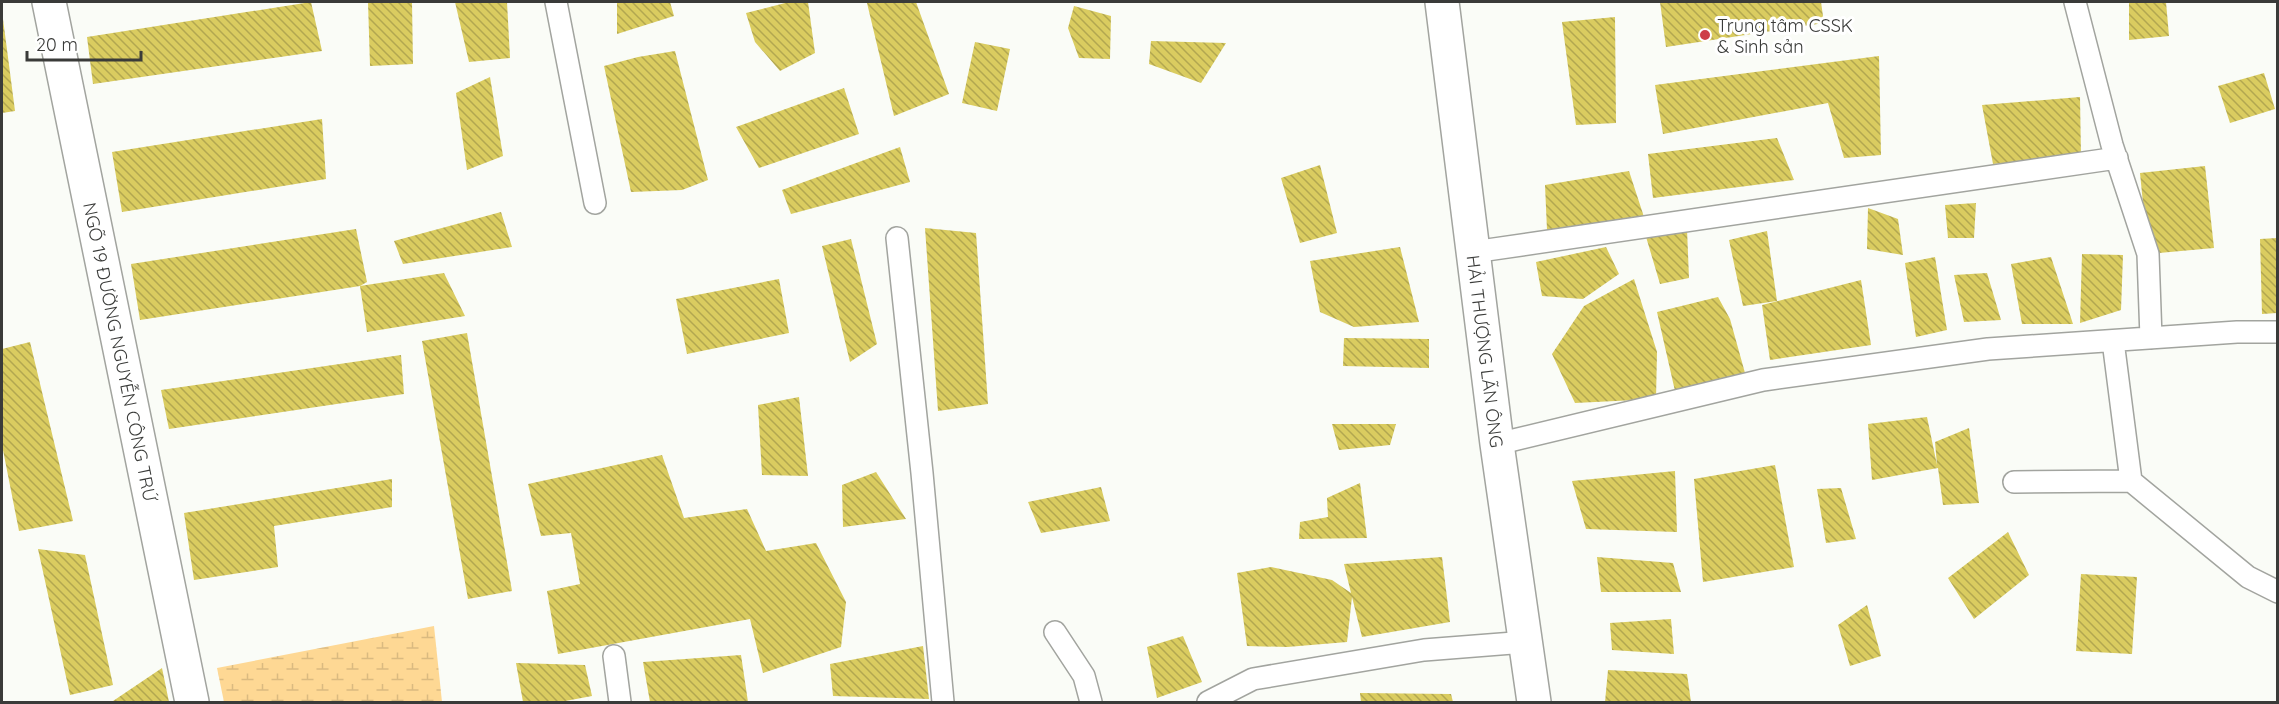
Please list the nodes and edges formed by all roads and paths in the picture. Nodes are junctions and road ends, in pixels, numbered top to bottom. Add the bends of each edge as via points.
1 (49, 2) edge
2 (556, 2) edge
3 (1442, 2) edge
4 (2074, 2) edge
5 (2117, 158) junction
6 (595, 203) dead end
7 (897, 238) dead end
8 (1473, 252) junction
9 (2277, 332) edge
10 (2151, 338) junction
11 (2113, 341) junction
12 (1497, 444) junction
13 (2131, 481) junction
14 (2014, 482) dead end
15 (2277, 592) edge
16 (1055, 632) dead end
17 (1527, 642) junction
18 (614, 656) dead end
19 (192, 702) edge
20 (620, 702) edge
21 (943, 702) edge
22 (1091, 702) edge
23 (1210, 702) edge
24 (1534, 702) edge

1 - 19 street, NGÕ 19 ĐƯỜNG NGUYỄN CÔNG TRỨ
2 - 6 lane
3 - 8 street, HẢI THƯỢNG LÃN ÔNG
4 - 5 lane
5 - 8 lane
5 - 10 lane via 2148,254
7 - 21 lane
8 - 12 street, HẢI THƯỢNG LÃN ÔNG
9 - 10 lane
10 - 11 lane
11 - 12 lane via 1988,349 1763,380
11 - 13 lane
12 - 17 street, HẢI THƯỢNG LÃN ÔNG
13 - 14 lane
13 - 15 lane via 2248,578
16 - 22 lane via 1084,676
17 - 23 lane via 1424,650 1253,679
17 - 24 street, HẢI THƯỢNG LÃN ÔNG
18 - 20 lane

